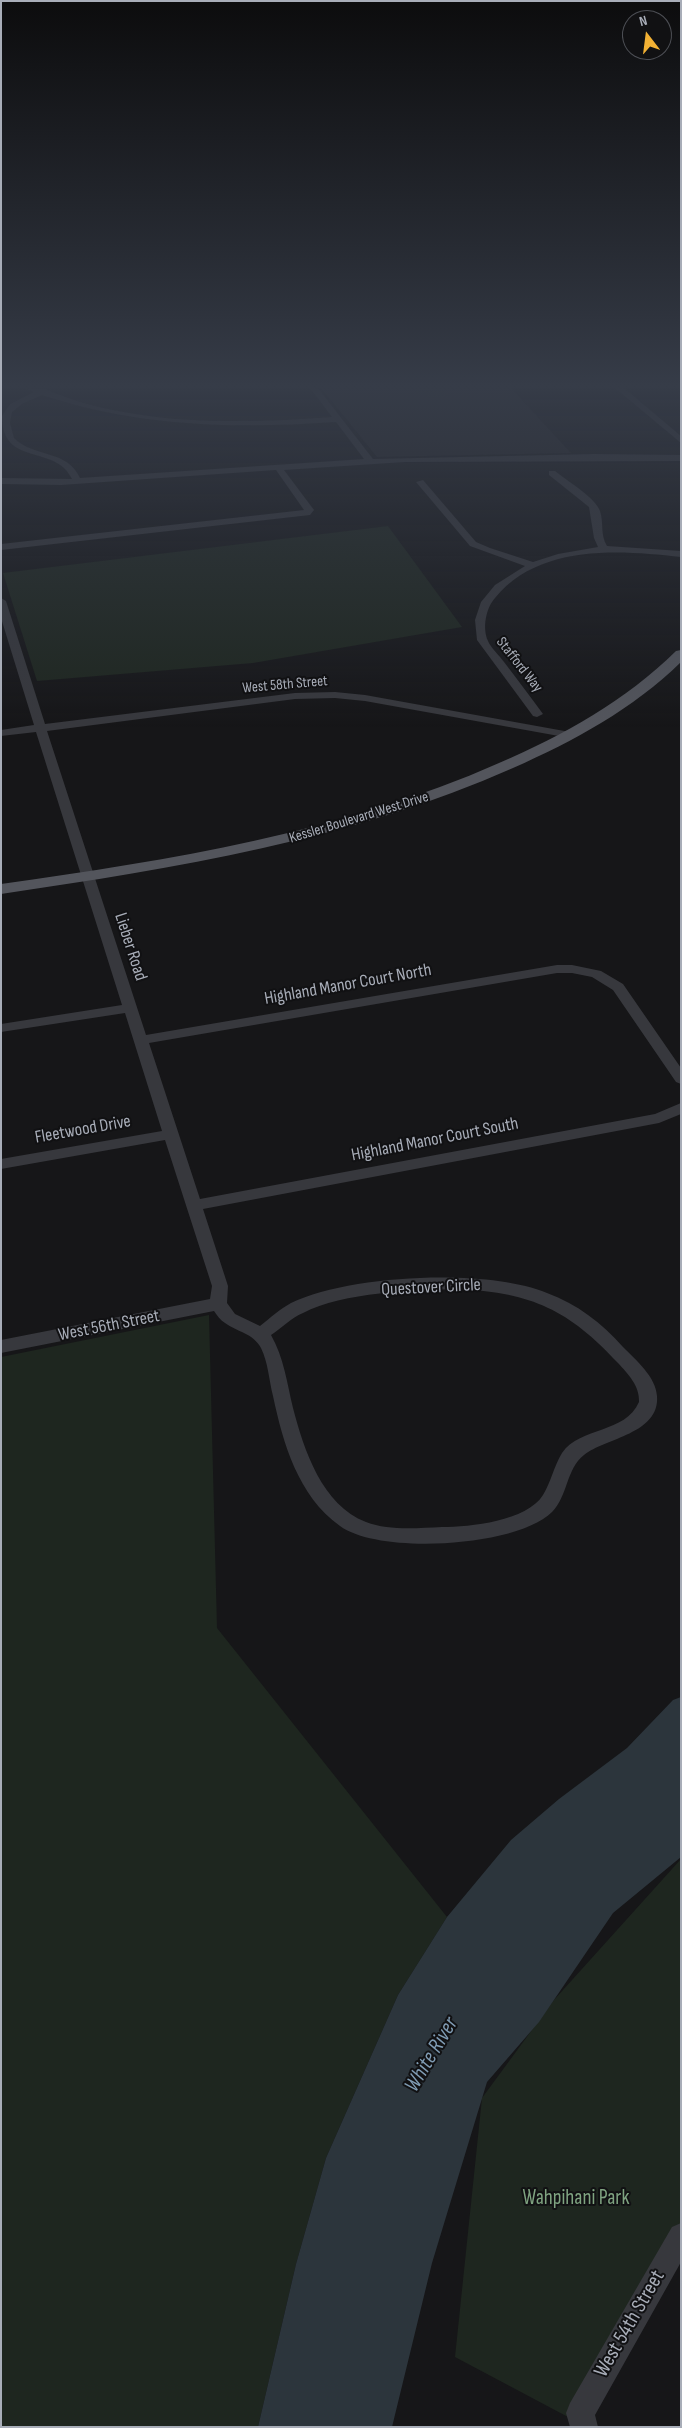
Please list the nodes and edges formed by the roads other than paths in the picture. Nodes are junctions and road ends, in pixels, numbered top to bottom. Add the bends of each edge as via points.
1 (302, 501) edge
2 (437, 501) edge
3 (587, 501) edge
4 (1, 547) edge
5 (604, 549) junction
6 (681, 554) edge
7 (534, 566) junction
8 (1, 601) edge
9 (7, 636) edge
10 (681, 654) edge
11 (537, 714) dead end
12 (42, 729) junction
13 (1, 733) edge
14 (570, 736) junction
15 (88, 877) junction
16 (1, 889) edge
17 (130, 1008) junction
18 (1, 1028) edge
19 (140, 1040) junction
20 (681, 1079) edge
21 (681, 1108) edge
22 (171, 1134) junction
23 (1, 1164) edge
24 (195, 1205) junction
25 (218, 1304) junction
26 (262, 1334) junction
27 (1, 1347) edge
28 (681, 2236) edge
29 (582, 2420) edge

1 - 4 street via 308,513
2 - 7 street via 473,544
3 - 5 street via 597,515 596,533
5 - 6 street, Stafford Way via 632,548
5 - 7 street, Stafford Way via 560,556
7 - 11 street, Stafford Way via 494,592 484,606 479,624 484,645
8 - 9 street, Lieber Road
9 - 12 street, Lieber Road
10 - 14 main road, Kessler Boulevard West Drive via 632,696
12 - 13 street, West 58th Street
12 - 14 street, West 58th Street via 295,696 327,695 365,698
12 - 15 street, Lieber Road
14 - 15 main road, Kessler Boulevard West Drive via 462,786 364,819 252,848
15 - 16 main road, Kessler Boulevard West Drive
15 - 17 street, Lieber Road
17 - 18 street
17 - 19 street, Lieber Road
19 - 20 street, Highland Manor Court North via 562,969 596,974 618,987
19 - 22 street, Lieber Road
21 - 24 street, Highland Manor Court South via 659,1118
22 - 23 street, Fleetwood Drive
22 - 24 street, Lieber Road
24 - 25 street, Lieber Road via 220,1286
25 - 26 street via 226,1315
25 - 27 street, West 56th Street
26 - 26 street, Questover Circle via 299,1307 361,1292 441,1283 512,1288 550,1300 589,1322 644,1384 648,1399 645,1410 629,1425 586,1444 572,1454 544,1508 532,1516 509,1525 445,1536 382,1535 346,1521 322,1497 306,1474 292,1436 272,1353
28 - 29 street, West 54th Street

